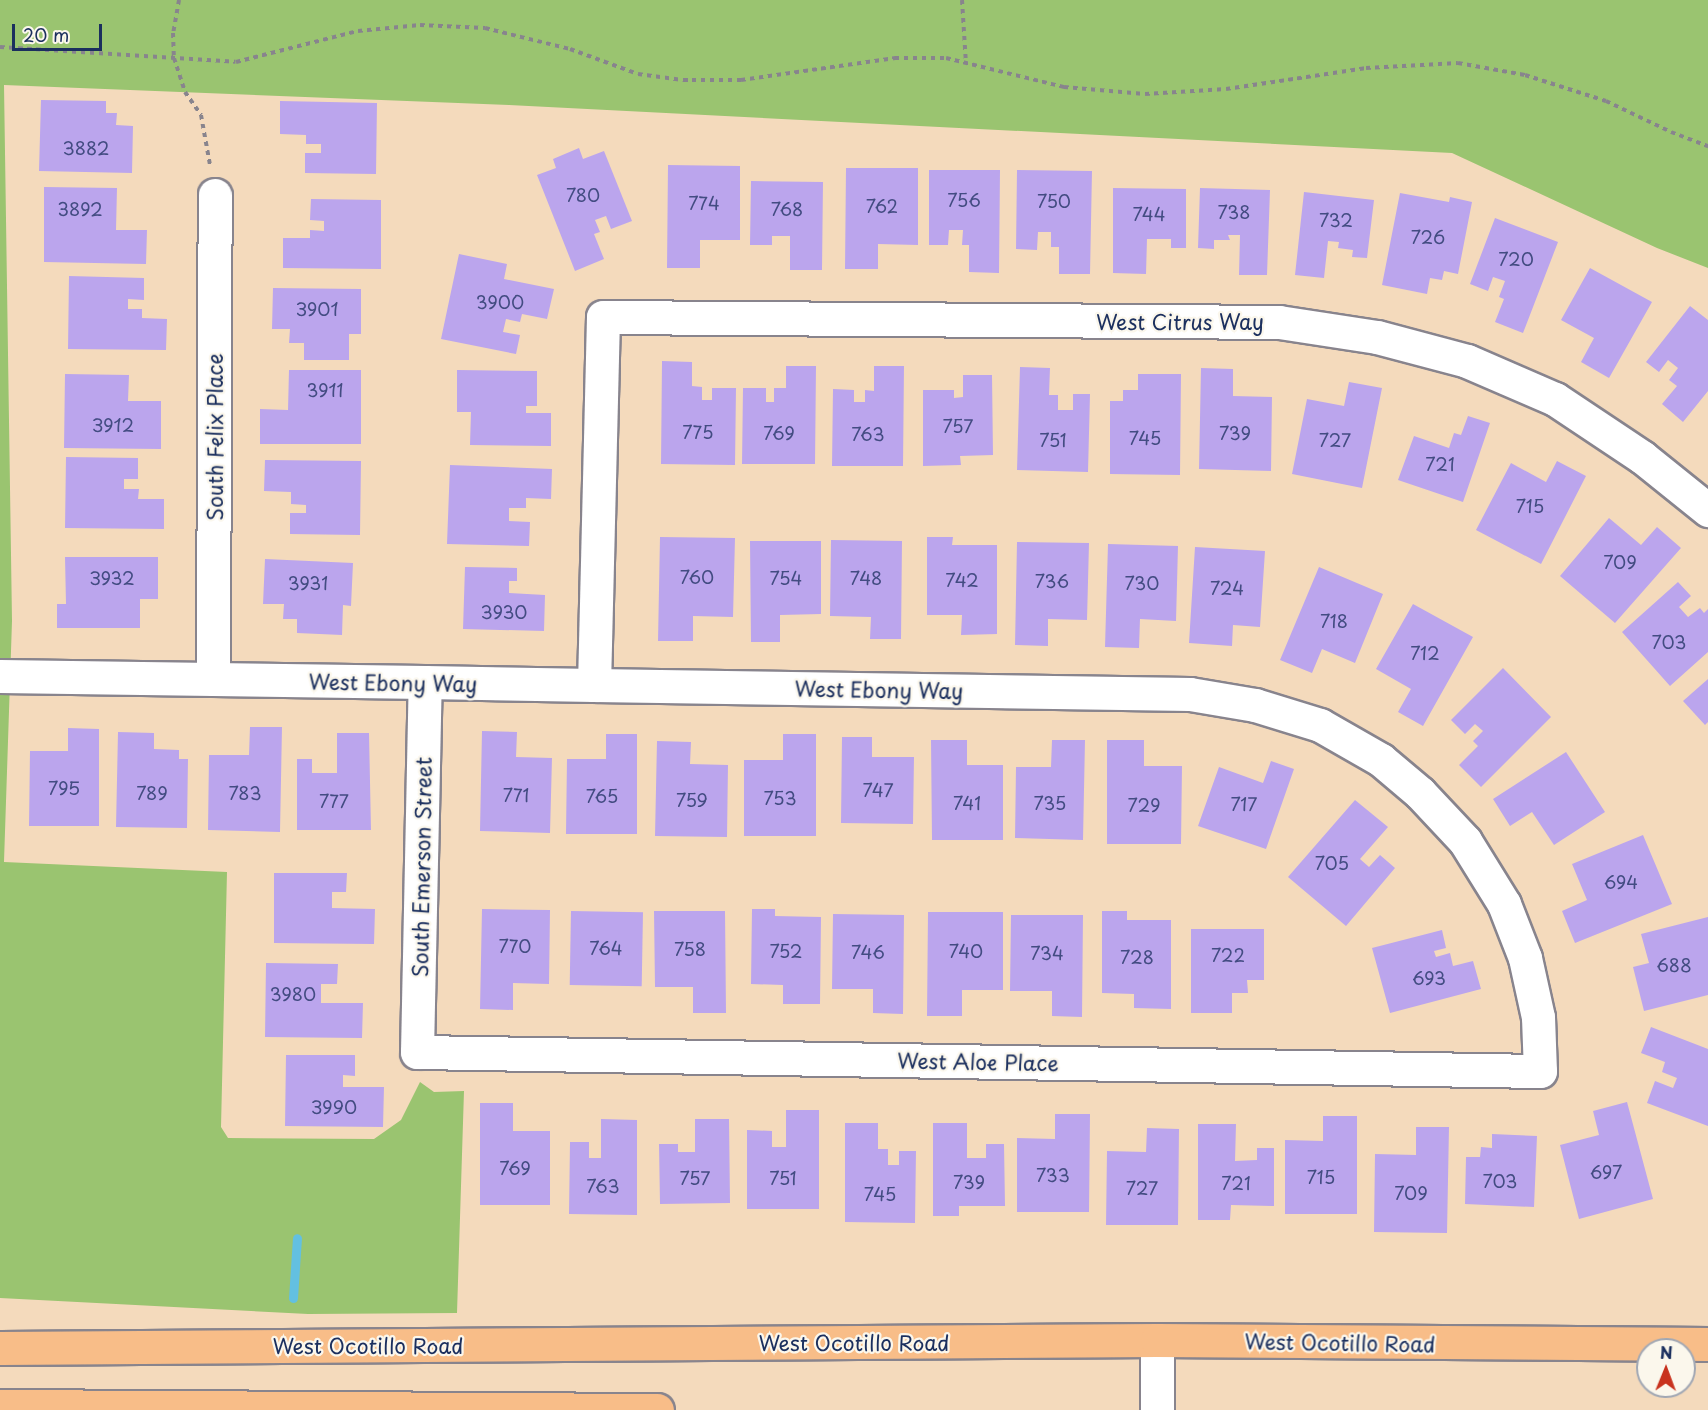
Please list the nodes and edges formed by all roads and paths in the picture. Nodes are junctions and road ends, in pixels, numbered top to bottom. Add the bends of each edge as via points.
1 (179, 0) edge
2 (962, 0) edge
3 (0, 47) edge
4 (174, 58) junction
5 (966, 64) junction
6 (1708, 146) edge
7 (215, 195) joint
8 (1708, 510) edge
9 (0, 676) edge
10 (213, 679) junction
11 (425, 682) junction
12 (594, 685) junction
13 (417, 1052) joint
14 (1540, 1071) joint
15 (1157, 1340) junction
16 (1708, 1344) edge
17 (0, 1348) edge
18 (0, 1406) edge
19 (657, 1410) edge
20 (1157, 1410) edge

1 - 4 path via 173,33
2 - 5 path
3 - 4 path
4 - 5 path via 236,62 358,31 420,25 485,28 570,49 638,74 683,80 741,81 895,58 946,58
4 - 7 path via 185,92 201,115
5 - 6 path via 1065,87 1145,94 1226,89 1366,68 1458,63 1525,75 1606,101
7 - 10 street, South Felix Place
8 - 12 street, West Citrus Way via 1642,457 1555,399 1467,361 1377,337 1280,322 603,317
9 - 10 street, West Ebony Way
10 - 11 street, West Ebony Way
11 - 12 street, West Ebony Way
11 - 13 street, South Emerson Street
12 - 14 street, West Ebony Way via 1190,694 1255,705 1320,725 1381,759 1465,841 1504,904 1525,958 1538,1017
13 - 14 street, West Aloe Place
15 - 16 main road, West Ocotillo Road
15 - 17 main road, West Ocotillo Road
15 - 20 street
18 - 19 main road

